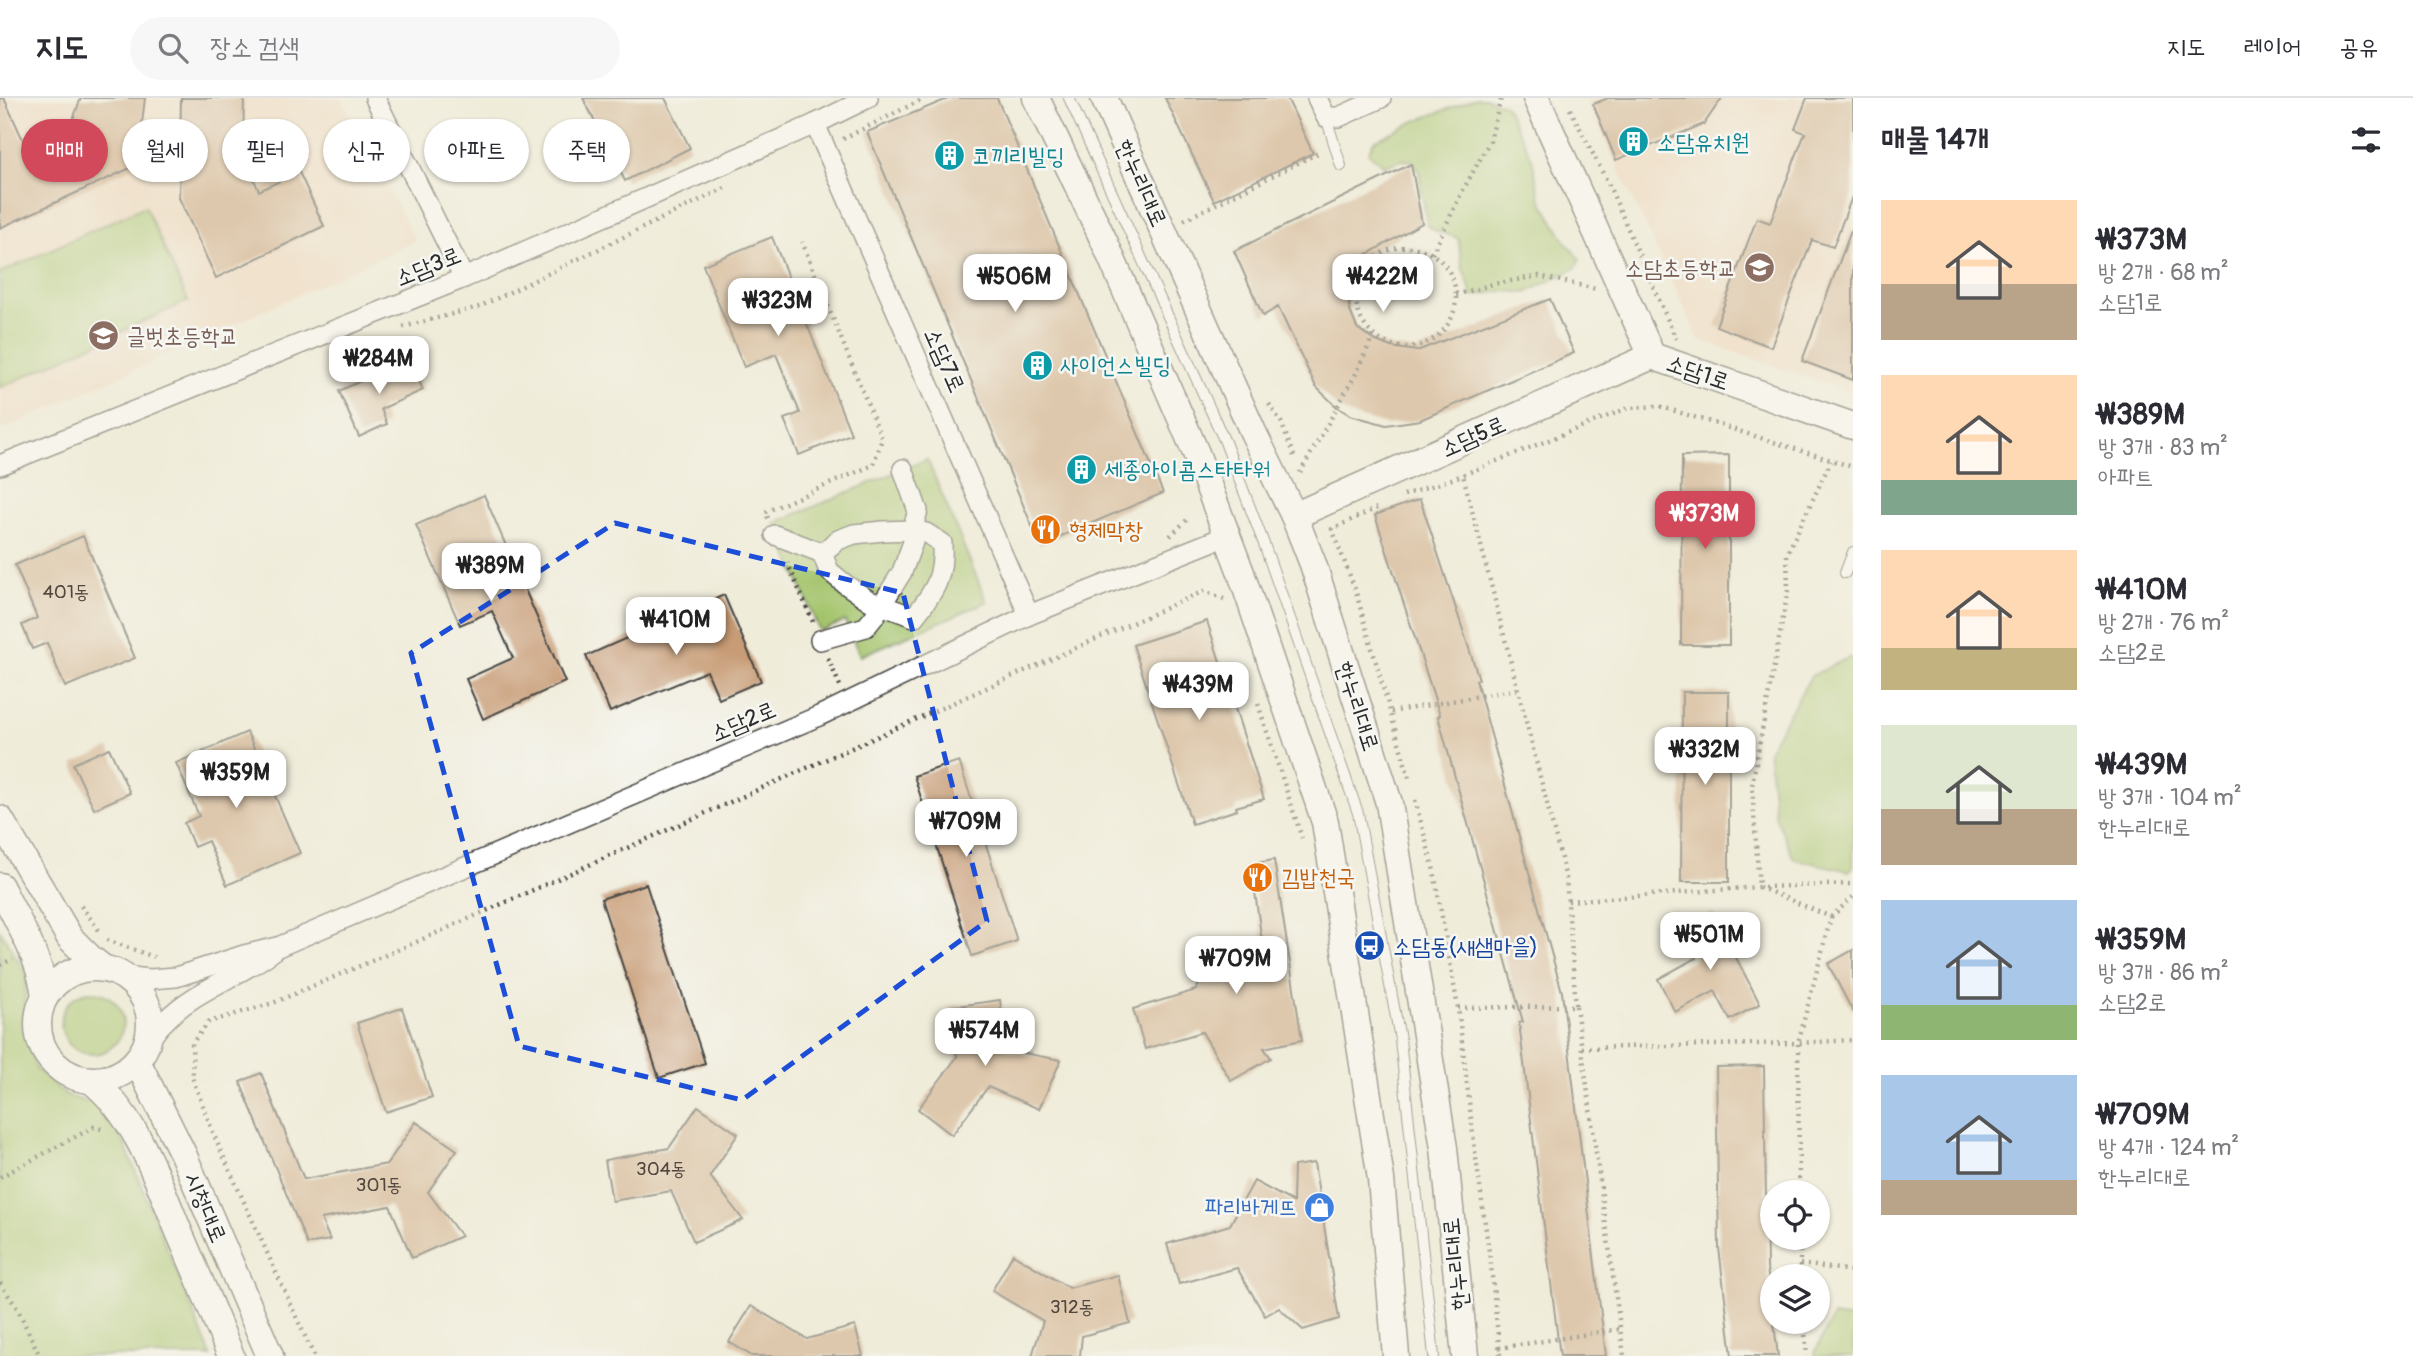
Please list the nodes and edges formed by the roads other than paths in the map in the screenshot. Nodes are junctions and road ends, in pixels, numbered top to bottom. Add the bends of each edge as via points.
1 (374, 98) edge
2 (868, 98) edge
3 (1036, 98) edge
4 (1069, 98) edge
5 (1104, 98) edge
6 (1317, 98) edge
7 (1381, 98) edge
8 (1536, 98) edge
9 (1326, 117) junction
10 (815, 124) junction
11 (1341, 166) dead end
12 (464, 278) junction
13 (1652, 356) junction
14 (1853, 426) edge
15 (0, 465) edge
16 (903, 469) dead end
17 (1294, 516) junction
18 (912, 530) junction
19 (775, 535) road end
20 (1226, 536) junction
21 (1853, 552) edge
22 (822, 553) junction
23 (1846, 573) dead end
24 (881, 606) junction
25 (1029, 615) junction
26 (820, 640) road end
27 (0, 819) edge
28 (0, 886) edge
29 (278, 947) junction
30 (113, 972) junction
31 (37, 1004) junction
32 (141, 1052) junction
33 (85, 1084) junction
34 (231, 1356) edge
35 (271, 1356) edge
36 (1396, 1356) edge
37 (1434, 1356) edge
38 (1465, 1356) edge

1 - 12 street
2 - 10 street, 소담3로
3 - 20 street via 1132,304
4 - 37 lane via 1226,442 1358,813 1400,1039
5 - 17 street, 한누리대로
6 - 9 street
7 - 9 street via 1339,117
8 - 13 street, 소담1로
9 - 11 lane
10 - 12 street, 소담3로
10 - 25 street, 소담7로
12 - 15 street, 소담3로
13 - 14 street, 소담1로
13 - 17 street, 소담5로
16 - 18 street via 918,511
17 - 38 street, 한누리대로 via 1389,803 1444,1148
18 - 22 street via 854,534
18 - 24 street via 913,542 902,572
18 - 24 street via 942,543 940,580 914,617
19 - 22 street
20 - 25 street, 소담2로
20 - 36 street via 1325,822 1381,1179
21 - 23 lane
22 - 24 street via 829,571
24 - 26 street via 866,627
25 - 29 street, 소담2로 via 819,716
27 - 30 street via 70,938
28 - 31 street via 43,977
29 - 30 street via 176,978 149,979
29 - 32 street via 250,968 190,1000 164,1021
30 - 31 street via 84,968 66,975
30 - 32 street via 137,988 147,1005 150,1024
31 - 33 street via 40,1044 50,1061
32 - 33 street via 122,1073
32 - 35 street, 시청대로
33 - 34 street, 시청대로 via 108,1094 152,1167

